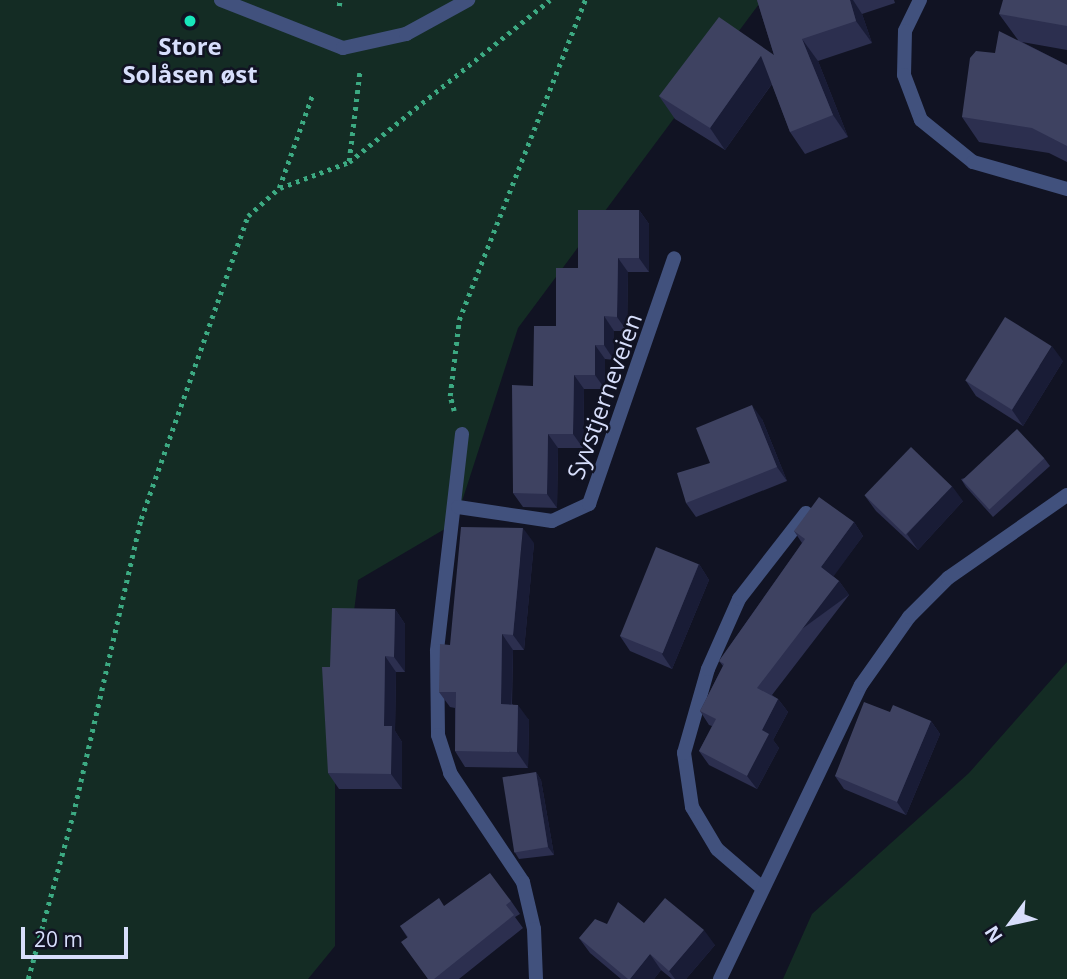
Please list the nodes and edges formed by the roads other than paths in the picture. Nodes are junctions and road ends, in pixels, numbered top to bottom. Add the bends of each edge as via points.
1 (221, 0) edge
2 (468, 0) edge
3 (920, 0) edge
4 (1067, 189) edge
5 (674, 258) dead end
6 (462, 434) road end
7 (1067, 495) edge
8 (458, 507) junction
9 (806, 513) edge
10 (761, 887) junction
11 (536, 979) edge
12 (720, 979) edge

1 - 2 street via 320,42 362,47 406,34
3 - 4 street via 905,31 904,75 921,120 973,162
5 - 8 street, Syvstjerneveien via 589,504 552,520
6 - 8 street
7 - 10 street via 948,578 909,617 861,685 793,833
8 - 11 street via 437,651 438,735 450,773 523,882 534,929
9 - 10 street via 739,599 708,669 684,753 692,807 718,849
10 - 12 street

